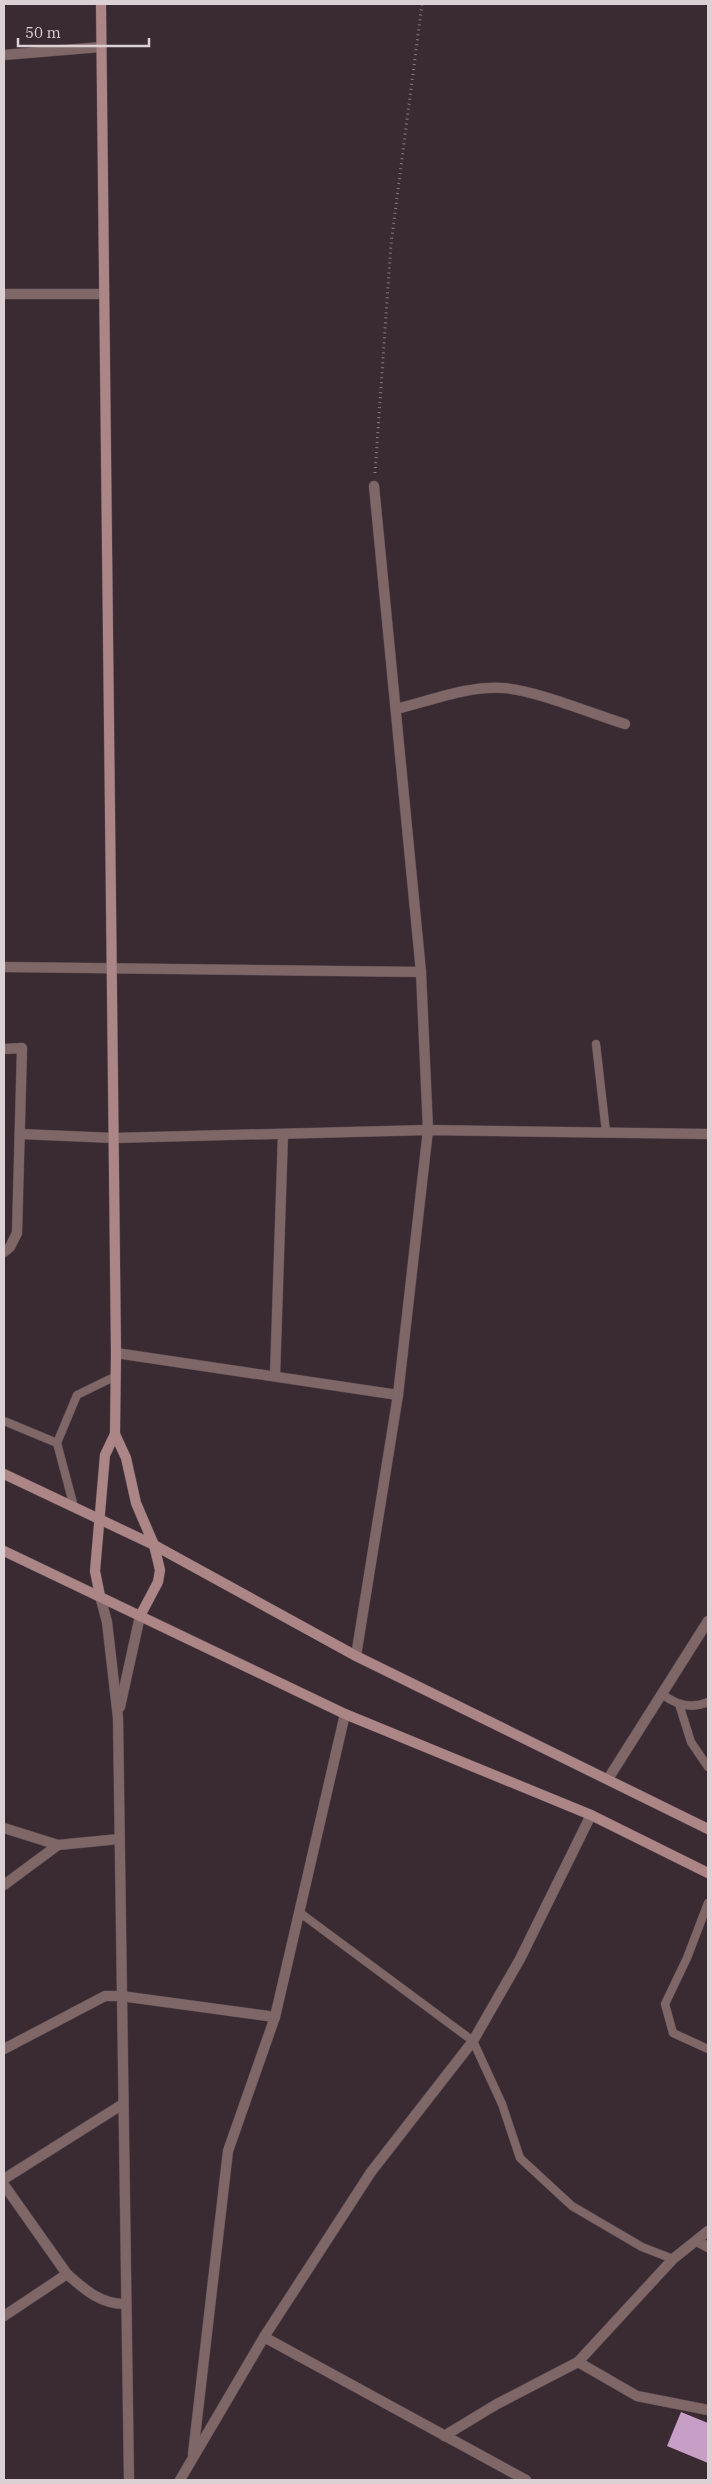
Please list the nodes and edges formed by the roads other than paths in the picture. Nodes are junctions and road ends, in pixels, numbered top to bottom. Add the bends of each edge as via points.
1 (101, 4) edge
2 (101, 47) junction
3 (4, 55) edge
4 (4, 294) edge
5 (104, 294) junction
6 (374, 486) road end
7 (396, 709) junction
8 (625, 724) dead end
9 (4, 967) edge
10 (113, 969) junction
11 (421, 972) junction
12 (596, 1044) dead end
13 (4, 1048) edge
14 (428, 1130) junction
15 (606, 1132) junction
16 (20, 1134) junction
17 (283, 1134) junction
18 (708, 1134) edge
19 (113, 1138) junction
20 (4, 1252) edge
21 (116, 1352) junction
22 (116, 1376) junction
23 (275, 1376) junction
24 (398, 1395) junction
25 (4, 1421) edge
26 (115, 1434) junction
27 (57, 1443) junction
28 (4, 1474) edge
29 (74, 1507) junction
30 (101, 1520) junction
31 (154, 1545) junction
32 (4, 1551) edge
33 (100, 1596) junction
34 (140, 1616) junction
35 (708, 1621) edge
36 (356, 1656) junction
37 (662, 1694) junction
38 (708, 1702) edge
39 (679, 1704) junction
40 (345, 1714) junction
41 (118, 1718) junction
42 (708, 1767) edge
43 (608, 1779) junction
44 (591, 1815) junction
45 (4, 1828) edge
46 (708, 1829) edge
47 (120, 1840) junction
48 (58, 1845) junction
49 (708, 1873) edge
50 (4, 1885) edge
51 (708, 1903) edge
52 (299, 1912) junction
53 (122, 1996) junction
54 (275, 2017) junction
55 (473, 2041) junction
56 (4, 2049) edge
57 (708, 2049) edge
58 (123, 2104) junction
59 (4, 2179) edge
60 (4, 2185) edge
61 (708, 2231) edge
62 (697, 2241) junction
63 (708, 2247) edge
64 (673, 2259) junction
65 (67, 2274) junction
66 (125, 2304) junction
67 (4, 2316) edge
68 (264, 2337) junction
69 (578, 2362) junction
70 (708, 2410) edge
71 (444, 2436) junction
72 (193, 2457) junction
73 (129, 2480) edge
74 (180, 2480) edge
75 (526, 2480) edge

1 - 2 main road
2 - 3 street
2 - 5 main road
4 - 5 street
5 - 10 main road
6 - 7 street
7 - 8 street via 479,689 504,688
7 - 11 street
9 - 10 street
10 - 11 street
10 - 19 main road
11 - 14 street
12 - 15 lane
13 - 16 street via 22,1048
14 - 15 street
14 - 17 street
14 - 24 street
15 - 18 street
16 - 19 street
16 - 20 street via 17,1233
17 - 19 street
17 - 23 street
19 - 21 main road
21 - 22 main road
21 - 23 street
22 - 26 main road
22 - 27 lane via 77,1395
23 - 24 street
24 - 36 street
25 - 27 lane
26 - 30 main road via 105,1455
26 - 31 main road via 126,1458 136,1503
27 - 29 lane
28 - 29 main road
29 - 30 main road
30 - 31 main road
30 - 33 main road via 95,1571
31 - 34 main road via 160,1570 158,1582
31 - 36 main road
32 - 33 main road
33 - 34 main road
33 - 41 street via 108,1630
34 - 40 main road
34 - 41 street
35 - 37 street
36 - 43 main road
37 - 39 lane
37 - 43 street
38 - 39 lane via 698,1706
39 - 42 lane via 691,1742
40 - 44 main road
40 - 52 street
41 - 47 street
43 - 46 main road
44 - 49 main road
44 - 55 street via 520,1959
45 - 48 street
47 - 48 street
47 - 53 street
48 - 50 street
51 - 57 lane via 665,2004 673,2033
52 - 54 street
52 - 55 lane
53 - 54 street
53 - 56 street via 106,1996
53 - 58 street
54 - 72 street via 228,2151
55 - 64 lane via 502,2104 520,2158 572,2206 642,2247
55 - 68 street via 371,2172
58 - 59 street
58 - 66 street
60 - 65 street
61 - 62 street
62 - 63 street
62 - 64 street
64 - 69 street
65 - 66 street via 89,2293 111,2304
65 - 67 street
66 - 73 street
68 - 71 street
68 - 72 street
69 - 70 street via 637,2396
69 - 71 street
71 - 75 street
72 - 74 street

